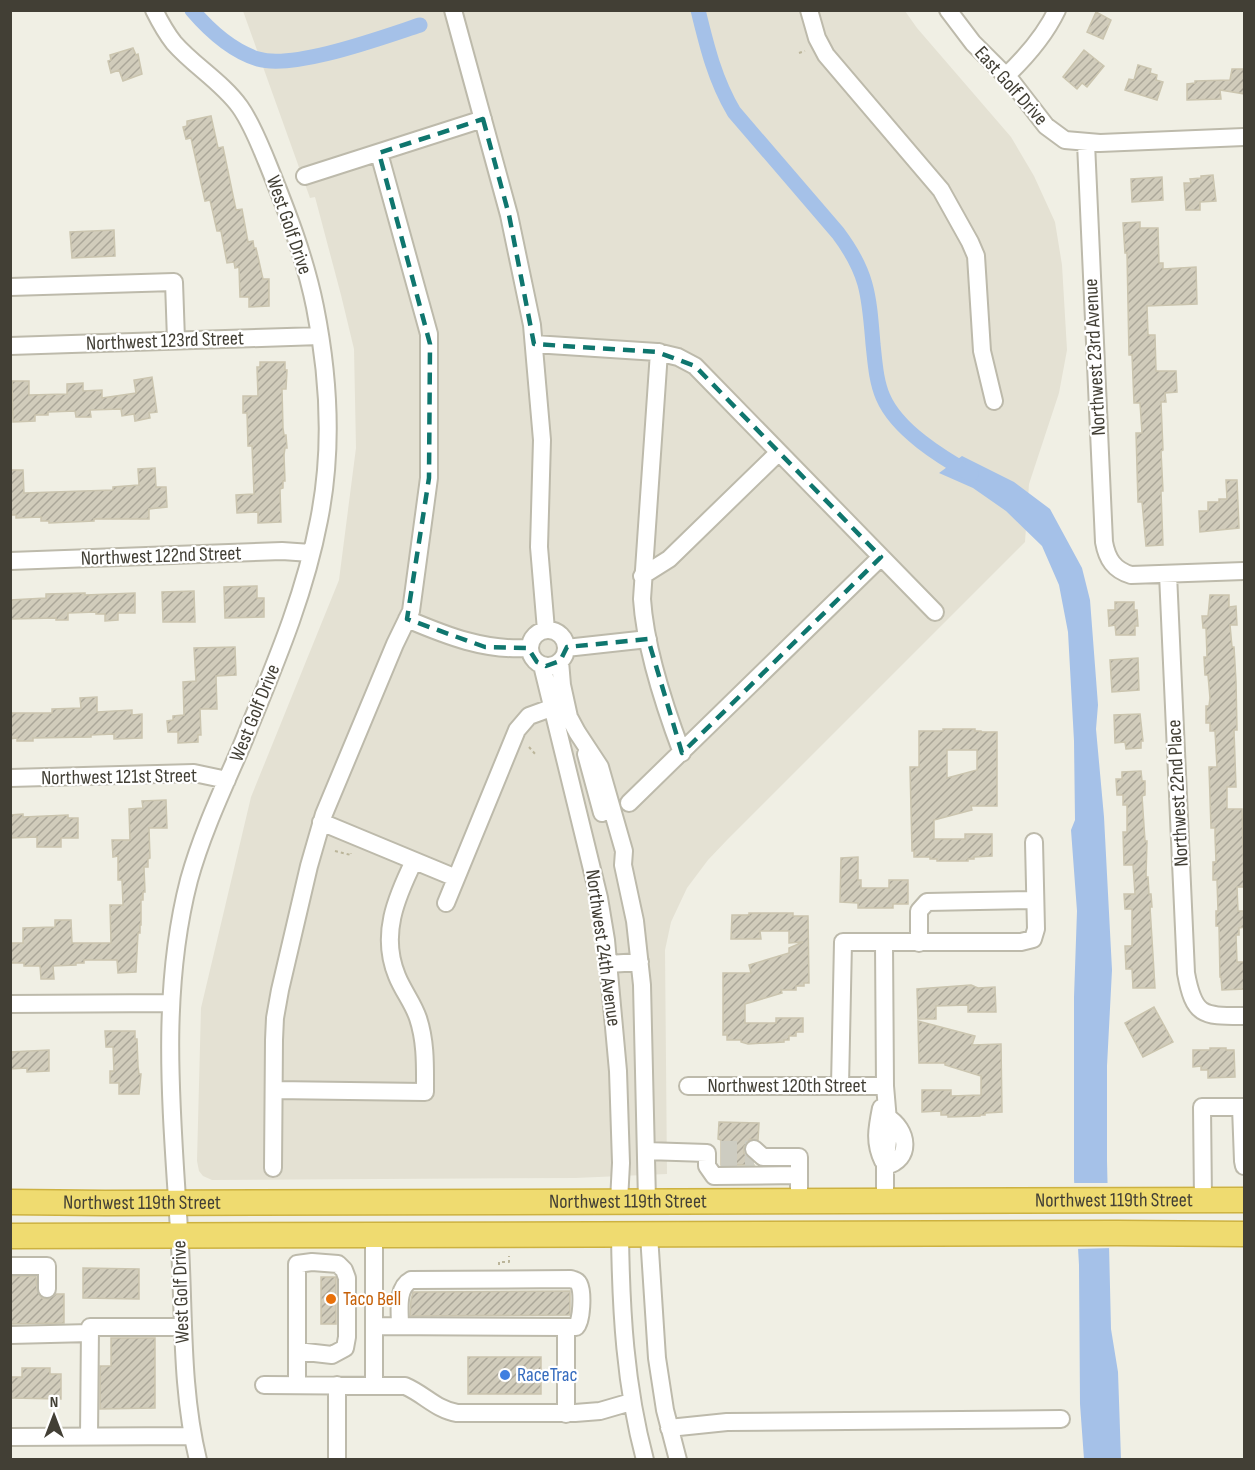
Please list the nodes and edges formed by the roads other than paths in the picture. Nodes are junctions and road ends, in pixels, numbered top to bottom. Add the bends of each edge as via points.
1 (154, 10) edge
2 (453, 10) edge
3 (809, 10) edge
4 (948, 10) edge
5 (1058, 10) edge
6 (1006, 76) junction
7 (483, 119) junction
8 (1245, 137) edge
9 (1086, 143) junction
10 (379, 153) junction
11 (305, 176) dead end
12 (10, 287) edge
13 (320, 336) junction
14 (176, 340) junction
15 (534, 344) junction
16 (10, 346) edge
17 (659, 352) junction
18 (994, 401) dead end
19 (778, 452) junction
20 (311, 553) junction
21 (881, 557) junction
22 (10, 561) edge
23 (1245, 571) edge
24 (1168, 574) junction
25 (642, 576) junction
26 (935, 612) dead end
27 (407, 619) junction
28 (546, 630) junction
29 (648, 639) junction
30 (530, 648) junction
31 (563, 654) junction
32 (542, 665) junction
33 (552, 708) junction
34 (584, 743) junction
35 (682, 753) junction
36 (591, 777) junction
37 (10, 778) edge
38 (227, 780) junction
39 (570, 782) junction
40 (629, 803) dead end
41 (321, 822) junction
42 (1034, 842) dead end
43 (414, 861) junction
44 (623, 865) junction
45 (456, 878) junction
46 (1035, 900) junction
47 (446, 903) dead end
48 (884, 943) junction
49 (919, 943) junction
50 (640, 962) junction
51 (608, 964) junction
52 (170, 1003) junction
53 (10, 1004) edge
54 (1245, 1016) edge
55 (688, 1086) dead end
56 (840, 1086) junction
57 (885, 1086) junction
58 (274, 1090) junction
59 (1243, 1107) edge
60 (646, 1151) junction
61 (757, 1156) tunnel mouth
62 (716, 1160) junction
63 (885, 1166) junction
64 (1245, 1166) edge
65 (273, 1168) dead end
66 (800, 1175) junction
67 (1203, 1200) junction
68 (1245, 1200) edge
69 (619, 1201) junction
70 (647, 1201) junction
71 (715, 1201) junction
72 (799, 1201) junction
73 (885, 1201) junction
74 (10, 1202) edge
75 (177, 1203) junction
76 (1245, 1234) edge
77 (374, 1235) junction
78 (620, 1235) junction
79 (649, 1235) junction
80 (10, 1236) edge
81 (179, 1236) junction
82 (10, 1266) edge
83 (47, 1289) dead end
84 (374, 1326) junction
85 (400, 1326) junction
86 (182, 1327) junction
87 (566, 1327) junction
88 (90, 1334) junction
89 (10, 1335) edge
90 (297, 1351) junction
91 (264, 1385) dead end
92 (297, 1385) junction
93 (337, 1385) junction
94 (374, 1385) junction
95 (631, 1402) junction
96 (566, 1414) junction
97 (1061, 1419) dead end
98 (669, 1428) junction
99 (89, 1436) junction
100 (193, 1436) junction
101 (10, 1437) edge
102 (198, 1460) edge
103 (337, 1460) edge
104 (645, 1460) edge
105 (678, 1460) edge

1 - 13 street, West Golf Drive via 177,46 232,98 250,123 304,264
2 - 7 street
3 - 18 street via 826,55 941,190 970,242 976,262 982,351
4 - 6 street, East Golf Drive via 973,43
5 - 6 street via 1037,42
6 - 9 street, East Golf Drive via 1051,130 1065,140
7 - 10 street
7 - 15 street via 512,224
8 - 9 street, East Golf Drive
9 - 24 street, Northwest 23rd Avenue via 1104,542 1115,567 1131,575
10 - 11 street
10 - 27 street via 430,344 430,472
12 - 14 street via 174,282
13 - 14 street, Northwest 123rd Street
13 - 20 street, West Golf Drive via 328,435 322,501
14 - 16 street, Northwest 123rd Street
15 - 17 street
15 - 28 street via 542,454 539,547
17 - 19 street via 695,366
17 - 25 street
19 - 21 street
19 - 25 street via 669,559
20 - 22 street, Northwest 122nd Street
20 - 38 street, West Golf Drive via 287,634
21 - 26 street
21 - 35 street
23 - 24 street
24 - 54 street, Northwest 22nd Place via 1186,973 1190,995 1199,1010 1212,1016
25 - 29 street
27 - 30 street via 485,647
27 - 41 street
28 - 30 street via 533,638
28 - 31 street via 561,637
29 - 31 street
29 - 35 street
30 - 32 street via 533,658
31 - 32 street via 551,665
31 - 34 street, Northwest 24th Avenue via 567,707
32 - 33 street, Northwest 24th Avenue
33 - 39 street, Northwest 24th Avenue
33 - 45 street via 529,716 517,730
34 - 36 street, Northwest 24th Avenue
34 - 44 street, Northwest 24th Avenue via 603,775 624,851
35 - 40 street
36 - 39 street
36 - 44 street, Northwest 24th Avenue via 614,857
37 - 38 street, Northwest 121st Street via 194,773
38 - 52 street, West Golf Drive via 202,838 190,879
39 - 51 street, Northwest 24th Avenue via 599,898
41 - 43 street
41 - 58 street via 278,1002
42 - 46 street
43 - 45 street
43 - 58 street via 396,901 389,938 394,968 421,1027 425,1092
44 - 50 street, Northwest 24th Avenue
45 - 47 street
46 - 49 street via 927,902 919,911
46 - 49 street via 1033,939
48 - 49 street
48 - 56 street via 843,942
48 - 57 street
50 - 51 street
50 - 60 street, Northwest 24th Avenue
51 - 69 street, Northwest 24th Avenue via 619,1094
52 - 53 street
52 - 75 street, West Golf Drive
55 - 56 street, Northwest 120th Street
56 - 57 street, Northwest 120th Street
57 - 63 street via 876,1140
57 - 63 street via 887,1117 900,1127 904,1142 900,1158
58 - 65 street
59 - 64 street
59 - 67 street via 1202,1107
60 - 62 street
60 - 70 street, Northwest 24th Avenue
61 - 66 street via 799,1157
62 - 66 street
62 - 71 street
63 - 73 street
66 - 72 street
67 - 68 highway, Northwest 119th Street
67 - 73 highway, Northwest 119th Street
69 - 70 highway, Northwest 119th Street
69 - 75 highway, Northwest 119th Street
69 - 78 highway
70 - 71 highway, Northwest 119th Street
70 - 79 highway
71 - 72 highway, Northwest 119th Street
72 - 73 highway, Northwest 119th Street
74 - 75 highway, Northwest 119th Street
75 - 81 street, West Golf Drive
76 - 79 highway, Northwest 119th Street
77 - 78 highway, Northwest 119th Street
77 - 81 highway, Northwest 119th Street
77 - 84 street
78 - 79 highway, Northwest 119th Street
78 - 95 street via 623,1336
79 - 98 street via 655,1348
80 - 81 highway, Northwest 119th Street
81 - 86 street, West Golf Drive
82 - 83 street via 47,1266
84 - 85 street
84 - 94 street
85 - 87 street
85 - 87 street via 401,1293 411,1280 571,1279 580,1286 580,1320 576,1327
86 - 88 street via 90,1327
86 - 100 street, West Golf Drive
87 - 96 street
88 - 89 street
88 - 99 street
90 - 90 street via 297,1264 338,1264 344,1270 347,1285 345,1348 327,1355
90 - 92 street
91 - 92 street
92 - 93 street
93 - 94 street
93 - 103 street
94 - 96 street via 405,1386 439,1408 457,1413
95 - 96 street via 600,1411
95 - 104 street
97 - 98 street via 726,1422
98 - 105 street
99 - 100 street
99 - 101 street
100 - 102 street, West Golf Drive

